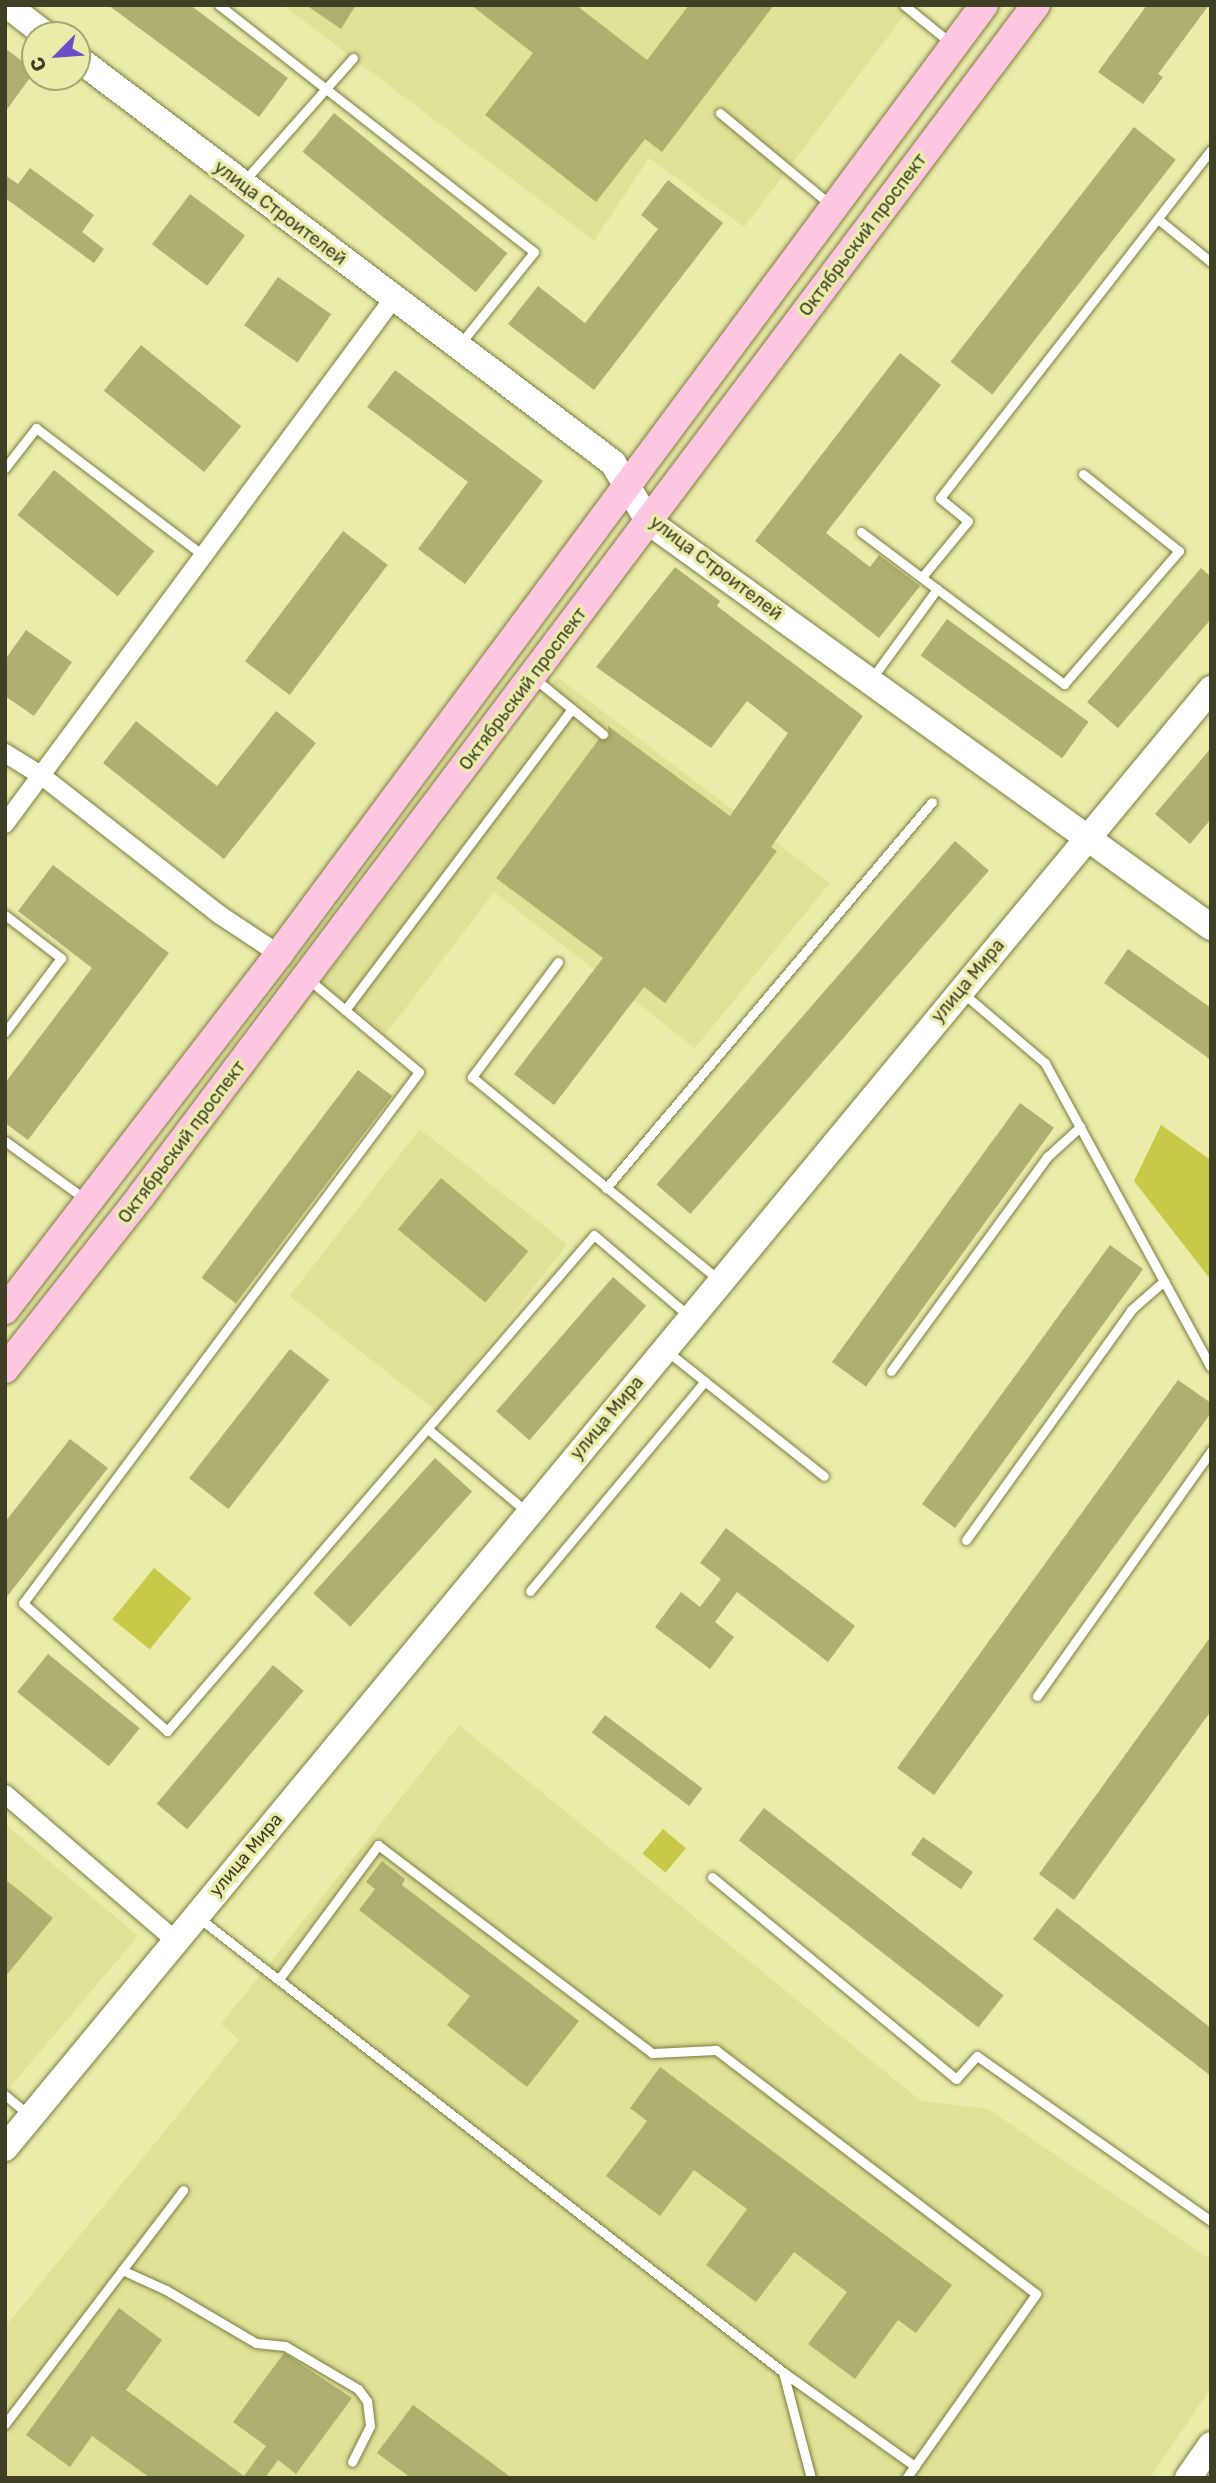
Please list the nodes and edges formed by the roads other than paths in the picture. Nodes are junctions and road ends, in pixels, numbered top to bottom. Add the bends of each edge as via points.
1 (219, 5) edge
2 (904, 5) edge
3 (985, 5) edge
4 (1036, 5) edge
5 (12, 7) edge
6 (29, 21) edge
7 (954, 46) junction
8 (353, 58) dead end
9 (91, 69) edge
10 (327, 87) junction
11 (720, 113) dead end
12 (1211, 150) edge
13 (242, 184) junction
14 (834, 208) junction
15 (1158, 219) junction
16 (1211, 262) edge
17 (393, 299) junction
18 (457, 348) junction
19 (5, 468) edge
20 (1083, 474) dead end
21 (628, 485) junction
22 (649, 522) junction
23 (861, 532) dead end
24 (204, 556) junction
25 (922, 577) junction
26 (937, 589) junction
27 (533, 677) junction
28 (869, 682) junction
29 (1211, 689) edge
30 (572, 709) junction
31 (603, 734) dead end
32 (5, 753) edge
33 (42, 776) junction
34 (932, 802) dead end
35 (5, 824) edge
36 (1087, 837) junction
37 (5, 915) edge
38 (1211, 927) edge
39 (279, 954) junction
40 (558, 962) dead end
41 (306, 977) junction
42 (960, 990) junction
43 (345, 1010) junction
44 (5, 1032) edge
45 (1080, 1127) junction
46 (5, 1141) edge
47 (607, 1188) junction
48 (89, 1201) junction
49 (720, 1281) junction
50 (1164, 1281) junction
51 (5, 1310) edge
52 (690, 1317) junction
53 (664, 1349) junction
54 (1211, 1367) edge
55 (5, 1369) edge
56 (891, 1371) dead end
57 (705, 1381) junction
58 (429, 1430) junction
59 (1211, 1451) edge
60 (824, 1476) dead end
61 (528, 1513) junction
62 (966, 1540) dead end
63 (530, 1591) dead end
64 (1037, 1696) dead end
65 (5, 1794) edge
66 (712, 1877) dead end
67 (196, 1915) junction
68 (175, 1940) junction
69 (279, 1979) junction
70 (5, 2095) edge
71 (31, 2117) junction
72 (5, 2148) edge
73 (183, 2190) dead end
74 (1211, 2221) edge
75 (122, 2270) junction
76 (783, 2372) junction
77 (5, 2424) edge
78 (1211, 2445) edge
79 (352, 2462) dead end
80 (915, 2466) junction
81 (811, 2478) edge
82 (906, 2478) edge
83 (1188, 2478) edge

1 - 10 lane
2 - 7 lane
3 - 7 main road, Октябрьский проспект
4 - 22 main road, Октябрьский проспект
5 - 6 street
7 - 14 main road, Октябрьский проспект
8 - 10 lane
9 - 13 street, улица Строителей
10 - 13 lane
10 - 18 lane via 534,252
11 - 14 lane
12 - 15 lane
13 - 17 street, улица Строителей
14 - 21 main road, Октябрьский проспект
15 - 16 lane
15 - 25 lane via 940,498 968,521
17 - 18 street, улица Строителей
17 - 24 street
18 - 21 street, улица Строителей via 613,463
19 - 24 lane via 36,428
20 - 26 lane via 1180,551 1063,684
21 - 22 street, улица Строителей
21 - 39 main road, Октябрьский проспект
22 - 27 main road, Октябрьский проспект
22 - 28 street, улица Строителей
23 - 25 lane
24 - 33 street
25 - 26 lane
26 - 28 lane
27 - 30 lane
27 - 41 main road, Октябрьский проспект
28 - 36 street, улица Строителей
29 - 36 street, улица Мира
30 - 31 lane
30 - 43 lane
32 - 33 street
33 - 35 street
33 - 39 street via 220,915
34 - 47 lane
36 - 38 street, улица Строителей
36 - 42 street, улица Мира
37 - 44 lane via 61,958
39 - 48 main road, Октябрьский проспект
40 - 47 lane via 472,1077
41 - 43 lane
41 - 55 main road, Октябрьский проспект
42 - 45 lane via 1045,1063
42 - 49 street, улица Мира
43 - 58 lane via 419,1072 23,1603 167,1731
45 - 50 lane
45 - 56 lane via 1046,1157
46 - 48 lane
47 - 49 lane
48 - 51 main road, Октябрьский проспект
49 - 52 street, улица Мира
50 - 54 lane
50 - 62 lane via 1132,1310
52 - 53 street, улица Мира
52 - 58 lane via 594,1235
53 - 57 lane
53 - 61 street, улица Мира
57 - 60 lane
57 - 63 lane
58 - 61 lane
59 - 64 lane
61 - 67 street, улица Мира
65 - 68 street
66 - 74 lane via 956,2078 977,2056
67 - 68 street, улица Мира
67 - 69 lane
68 - 71 street, улица Мира
69 - 76 lane
69 - 80 lane via 378,1845 652,2053 716,2050 1036,2294
70 - 71 lane
71 - 72 street, улица Мира
73 - 75 lane
75 - 77 lane
75 - 79 lane via 256,2343 285,2346 358,2389 367,2401 370,2426
76 - 80 lane
76 - 81 lane
78 - 83 street
80 - 82 lane

